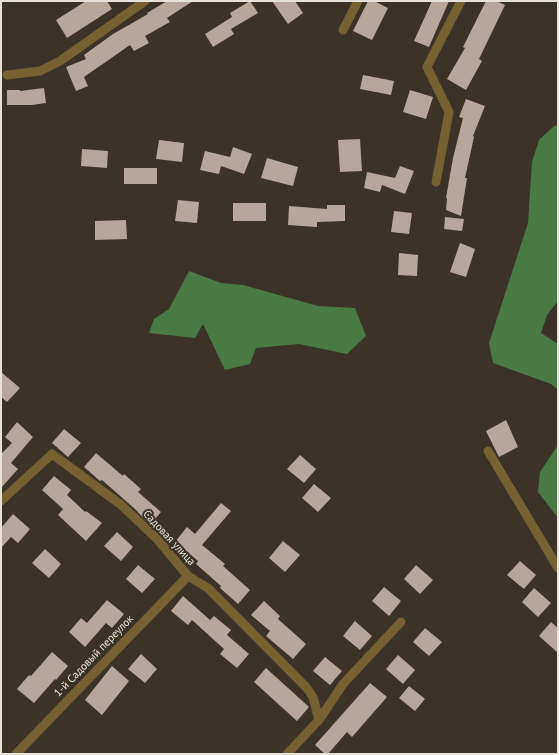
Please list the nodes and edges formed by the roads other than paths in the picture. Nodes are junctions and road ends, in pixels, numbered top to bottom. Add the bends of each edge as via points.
1 (145, 1) edge
2 (358, 1) edge
3 (461, 1) edge
4 (343, 30) dead end
5 (7, 75) dead end
6 (436, 182) dead end
7 (488, 451) dead end
8 (1, 501) edge
9 (558, 568) edge
10 (188, 576) junction
11 (401, 622) dead end
12 (319, 720) junction
13 (16, 754) edge
14 (287, 754) edge

1 - 5 street via 60,61 40,71
2 - 4 street
3 - 6 street via 427,67 449,112
7 - 9 street
8 - 10 street, Садовая улица via 52,454 120,504 158,540
10 - 12 street, Садовая улица via 208,588 306,687 313,697
10 - 13 street, 1-й Садовый переулок
11 - 12 street via 343,684
12 - 14 street

